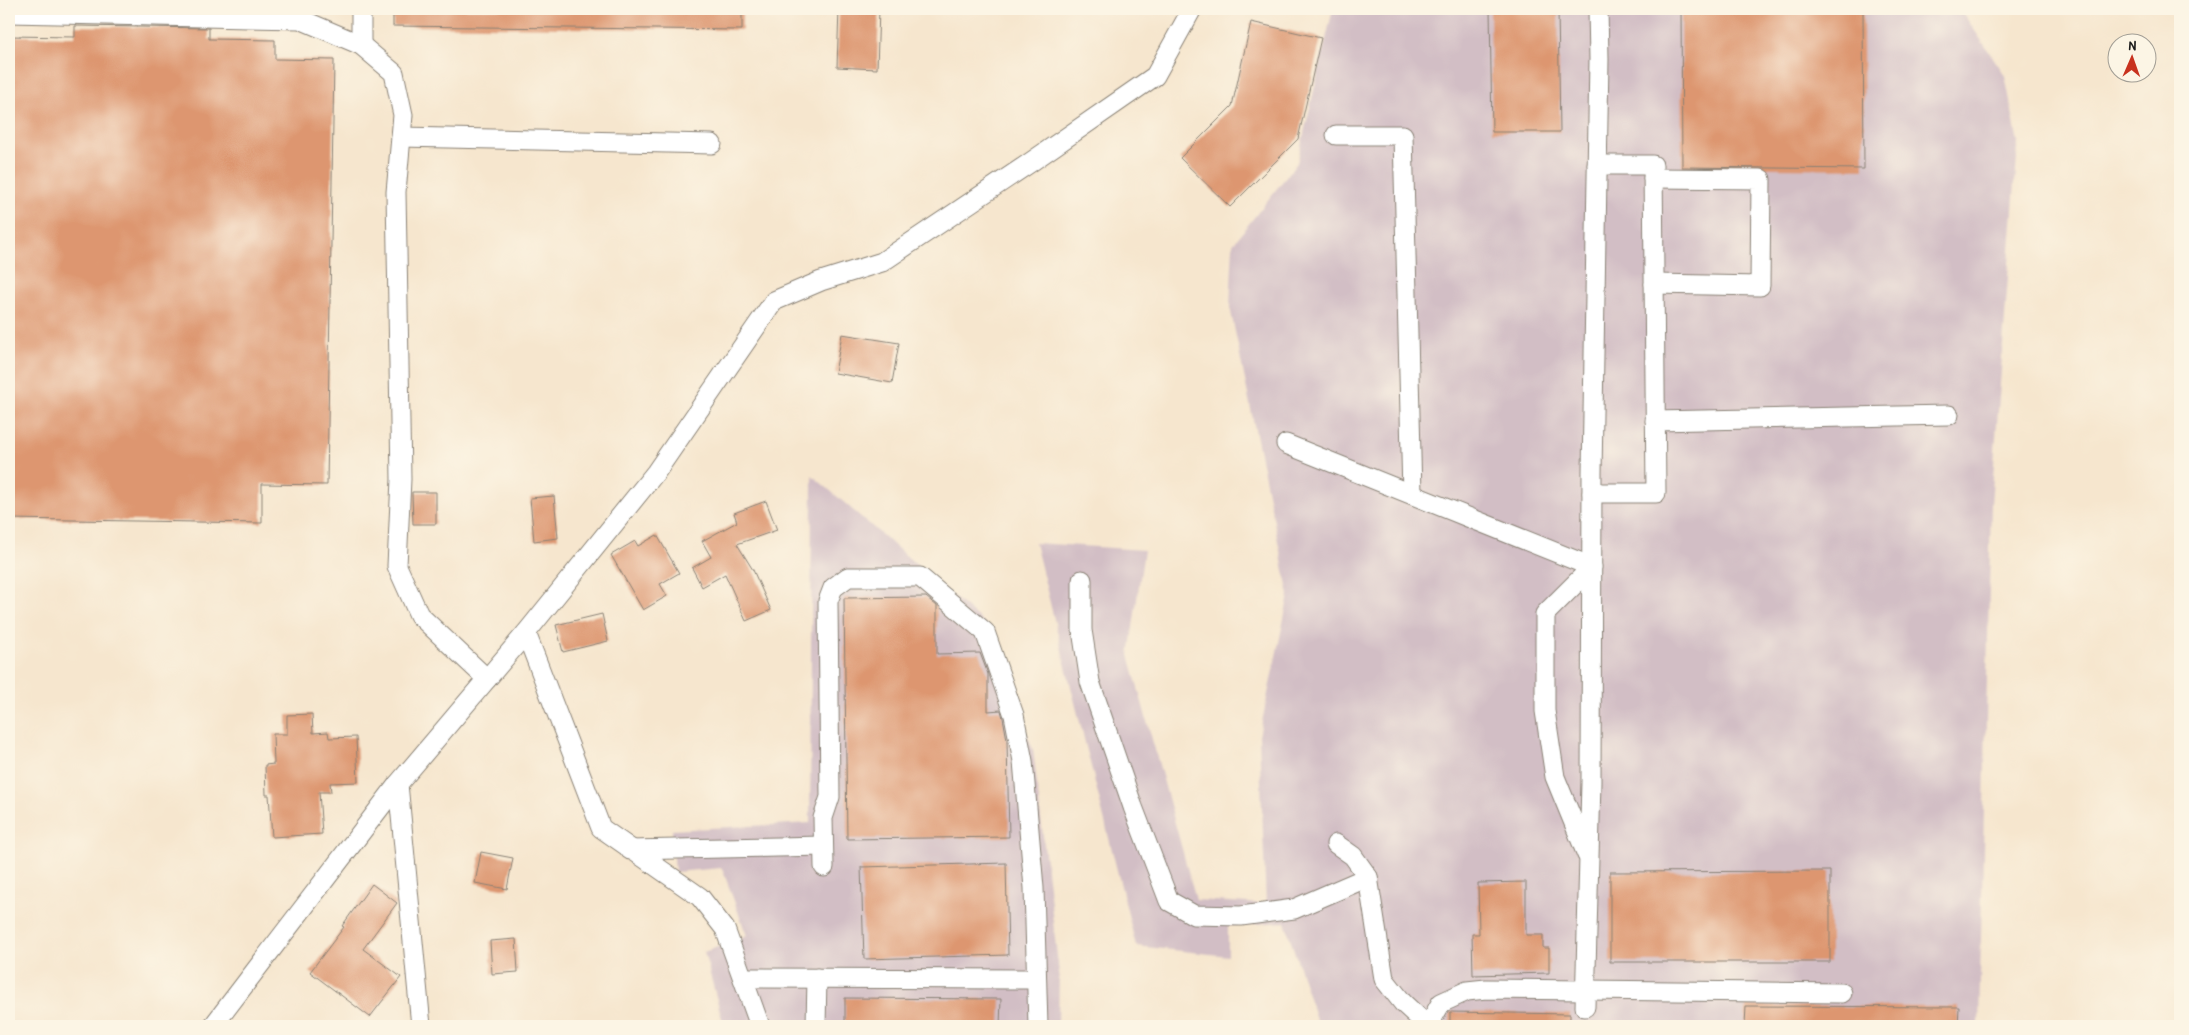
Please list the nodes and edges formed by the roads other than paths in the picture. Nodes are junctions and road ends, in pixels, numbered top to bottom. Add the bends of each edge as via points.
1 (361, 9) edge
2 (1192, 9) edge
3 (1598, 9) edge
4 (9, 13) edge
5 (361, 45) junction
6 (1336, 135) dead end
7 (401, 137) junction
8 (712, 144) dead end
9 (1597, 165) junction
10 (1653, 178) junction
11 (1654, 284) junction
12 (1949, 415) dead end
13 (1655, 421) junction
14 (1286, 444) dead end
15 (1592, 493) junction
16 (1412, 494) junction
17 (1592, 567) junction
18 (1082, 580) dead end
19 (526, 633) junction
20 (487, 679) junction
21 (398, 784) junction
22 (1336, 844) dead end
23 (823, 846) junction
24 (630, 850) junction
25 (1589, 861) junction
26 (824, 867) dead end
27 (1368, 876) junction
28 (743, 978) junction
29 (817, 978) junction
30 (1036, 979) junction
31 (1842, 993) dead end
32 (1585, 998) junction
33 (213, 1026) edge
34 (421, 1026) edge
35 (760, 1026) edge
36 (816, 1026) edge
37 (1038, 1026) edge
38 (1428, 1026) edge

1 - 5 street
2 - 19 street via 1155,76 882,262 821,281 774,301 656,472
3 - 9 street
4 - 5 street via 300,19
5 - 7 street via 394,73 403,115
6 - 16 street via 1403,135
7 - 8 street
7 - 20 street via 396,192 401,479 397,566 419,615
9 - 10 street via 1653,165
9 - 15 street
10 - 11 street
10 - 11 street via 1761,179 1760,286
11 - 13 street
12 - 13 street
13 - 15 street via 1656,492
14 - 16 street
15 - 17 street
16 - 17 street
17 - 25 street
17 - 25 street via 1545,614 1545,711 1555,777
18 - 27 street via 1082,630 1090,682 1169,901 1194,915 1241,916 1294,909
19 - 20 street
19 - 24 street via 601,828
20 - 21 street
21 - 33 street
21 - 34 street
22 - 27 street via 1353,856
23 - 24 street
23 - 26 street
23 - 30 street via 823,818 830,797 828,601 833,588 848,577 920,577 985,632 1014,714 1023,761 1034,888
24 - 28 street via 700,897 725,929
25 - 32 street
27 - 38 street via 1384,979 1403,1003
28 - 29 street
28 - 35 street
29 - 30 street
29 - 36 street
30 - 37 street
31 - 32 street
32 - 38 street via 1486,989 1467,991 1441,1003

